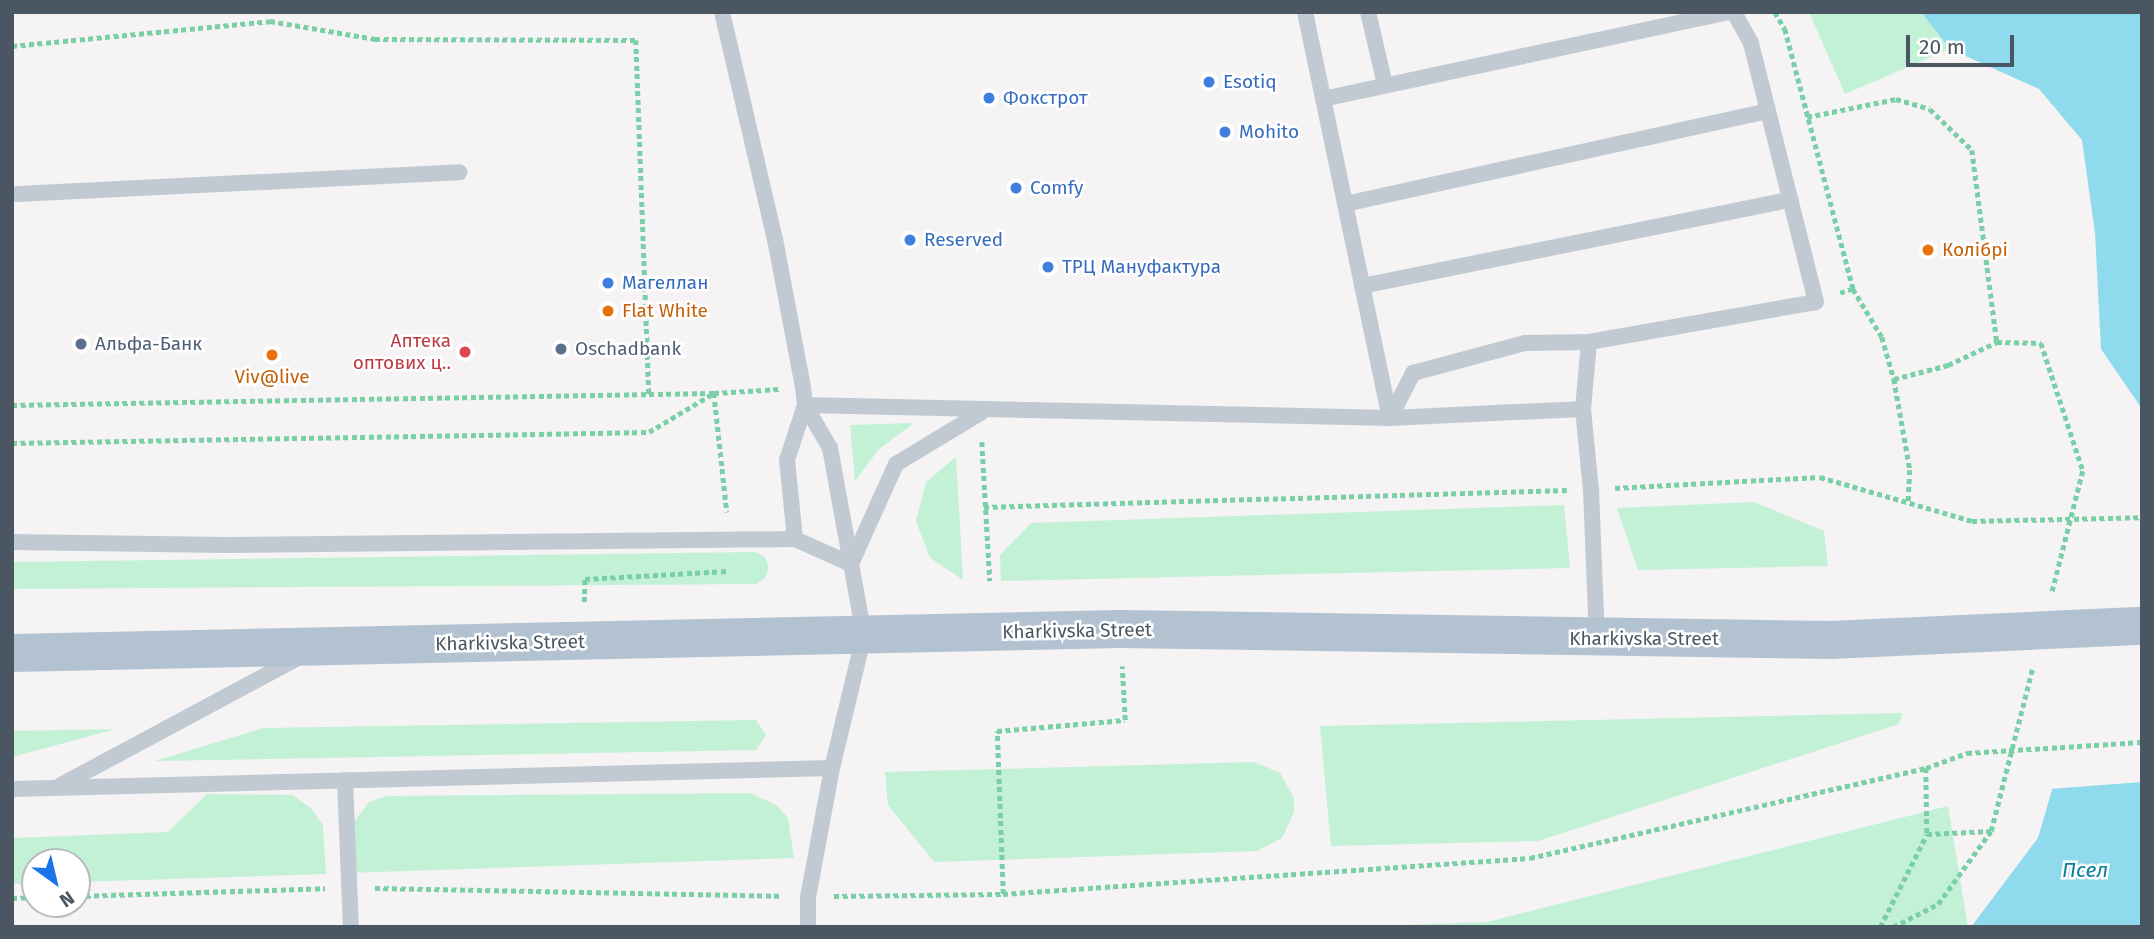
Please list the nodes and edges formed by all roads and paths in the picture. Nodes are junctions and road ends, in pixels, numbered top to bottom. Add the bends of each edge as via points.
1 (722, 12) edge
2 (1305, 12) edge
3 (1368, 12) edge
4 (1728, 12) edge
5 (1734, 12) edge
6 (1775, 12) edge
7 (12, 46) edge
8 (1385, 86) junction
9 (1323, 99) junction
10 (1768, 111) junction
11 (1807, 117) junction
12 (459, 172) dead end
13 (17, 194) dead end
14 (1790, 200) junction
15 (1345, 204) junction
16 (1362, 286) junction
17 (1853, 289) junction
18 (1815, 302) junction
19 (1589, 342) junction
20 (1997, 342) dead end
21 (1948, 365) dead end
22 (1894, 379) junction
23 (714, 393) junction
24 (649, 394) junction
25 (12, 405) edge
26 (804, 405) junction
27 (1583, 409) junction
28 (982, 412) junction
29 (1390, 418) junction
30 (12, 443) edge
31 (1591, 490) junction
32 (1908, 503) junction
33 (727, 512) dead end
34 (2142, 517) edge
35 (795, 539) junction
36 (12, 542) edge
37 (851, 565) junction
38 (728, 572) dead end
39 (990, 581) dead end
40 (2142, 626) edge
41 (1120, 629) junction
42 (864, 635) junction
43 (1597, 639) junction
44 (583, 641) junction
45 (319, 647) junction
46 (12, 653) edge
47 (2142, 742) edge
48 (832, 768) junction
49 (1926, 768) junction
50 (345, 780) junction
51 (55, 788) junction
52 (12, 789) edge
53 (1991, 831) dead end
54 (1927, 834) junction
55 (349, 887) junction
56 (1003, 894) junction
57 (91, 896) edge
58 (808, 897) junction
59 (351, 927) edge
60 (808, 927) edge
61 (1880, 927) edge

1 - 26 lane via 775,239
2 - 9 lane
3 - 8 lane
4 - 8 lane
5 - 10 lane via 1751,43
6 - 11 path via 1784,29
7 - 24 path via 270,21 375,40 636,40
8 - 9 lane
9 - 15 lane
10 - 14 lane
10 - 15 lane
11 - 17 path
11 - 20 path via 1896,99 1930,109 1972,150
12 - 13 lane
14 - 16 lane
14 - 18 lane
15 - 16 lane
16 - 29 lane
17 - 18 path
17 - 22 path via 1882,337
18 - 19 lane
19 - 27 lane
19 - 29 lane via 1525,343 1413,373
21 - 22 path
22 - 32 path via 1910,470
23 - 24 path
23 - 30 path via 649,432
23 - 33 path
24 - 25 path
26 - 28 lane via 873,404
26 - 35 lane via 786,460
26 - 37 lane via 830,448
27 - 29 lane
27 - 31 lane
28 - 29 lane
28 - 37 lane via 897,464
31 - 32 path via 1820,477
31 - 39 path via 984,507
31 - 43 lane
32 - 34 path via 1972,521
35 - 36 lane via 226,545
35 - 37 lane
37 - 42 lane
38 - 44 path via 585,579
40 - 43 main road, Kharkivska Street via 1974,636
41 - 42 main road, Kharkivska Street
41 - 43 main road, Kharkivska Street
41 - 56 path via 1125,720 997,731
42 - 44 main road, Kharkivska Street
42 - 48 lane
44 - 45 main road, Kharkivska Street
45 - 46 main road, Kharkivska Street
45 - 51 lane
47 - 49 path via 1967,753
48 - 50 lane
48 - 58 lane
49 - 54 path
49 - 56 path via 1530,858
50 - 51 lane
50 - 55 lane
51 - 52 lane
53 - 54 path
54 - 61 path
55 - 57 path
55 - 58 path
55 - 59 lane
56 - 58 path
58 - 60 lane

